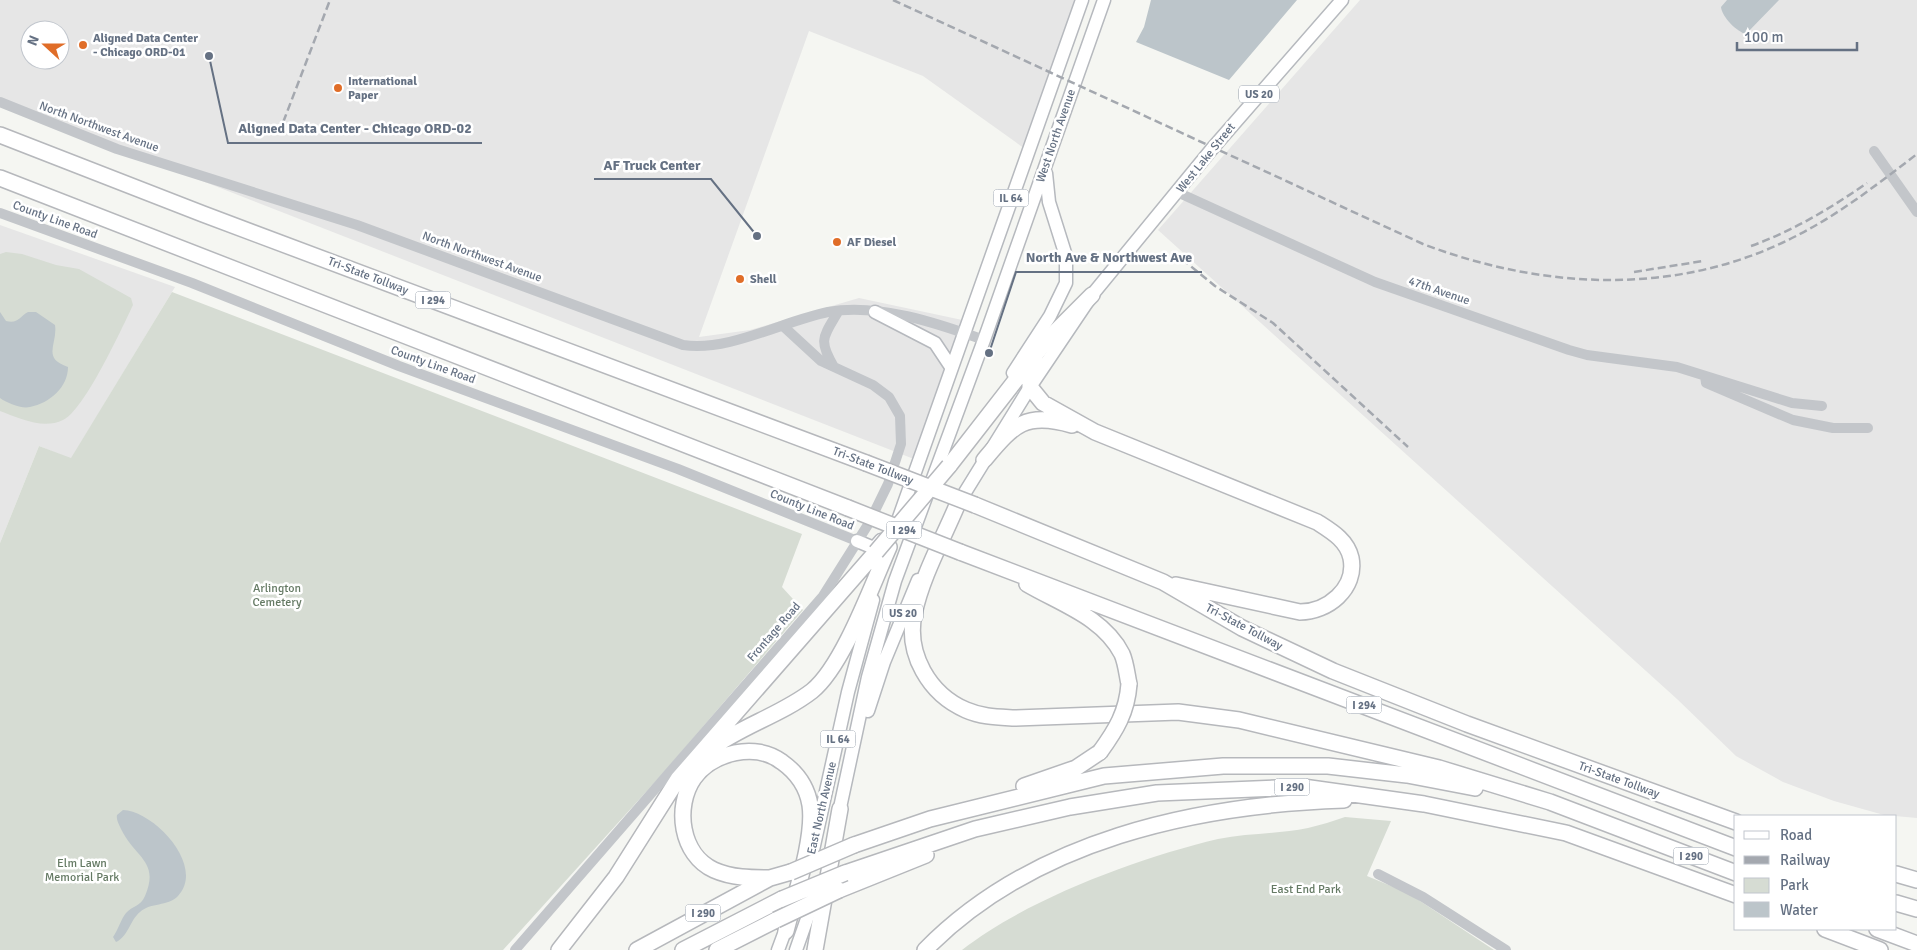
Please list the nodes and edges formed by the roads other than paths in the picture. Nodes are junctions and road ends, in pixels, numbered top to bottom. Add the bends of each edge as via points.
1 (1082, 0) edge
2 (1104, 0) edge
3 (1338, 2) edge
4 (0, 102) edge
5 (0, 135) edge
6 (1874, 151) dead end
7 (1046, 164) junction
8 (0, 178) edge
9 (1177, 192) junction
10 (1917, 212) edge
11 (0, 213) edge
12 (1092, 295) junction
13 (838, 312) junction
14 (875, 312) junction
15 (783, 326) junction
16 (963, 333) junction
17 (984, 340) junction
18 (1036, 355) junction
19 (1610, 358) junction
20 (834, 367) junction
21 (951, 367) junction
22 (1615, 369) dead end
23 (1705, 376) junction
24 (1030, 387) junction
25 (1822, 406) dead end
26 (1868, 428) dead end
27 (1095, 432) junction
28 (984, 460) junction
29 (946, 465) junction
30 (958, 503) junction
31 (857, 542) junction
32 (882, 546) junction
33 (905, 554) joint
34 (992, 563) junction
35 (1163, 582) junction
36 (678, 779) junction
37 (846, 783) junction
38 (1387, 798) junction
39 (1550, 802) junction
40 (1070, 807) junction
41 (840, 809) junction
42 (930, 819) junction
43 (1734, 821) edge
44 (1734, 847) edge
45 (1734, 872) edge
46 (1378, 874) dead end
47 (1897, 874) edge
48 (770, 878) junction
49 (1917, 880) edge
50 (1734, 894) edge
51 (1897, 903) edge
52 (1917, 909) edge
53 (781, 926) junction
54 (1828, 930) edge
55 (1880, 930) edge
56 (1917, 944) edge
57 (514, 950) edge
58 (559, 950) edge
59 (637, 950) edge
60 (683, 950) edge
61 (717, 950) edge
62 (778, 950) edge
63 (796, 950) edge
64 (815, 950) edge
65 (925, 950) edge
66 (1506, 950) edge
67 (1880, 950) edge

1 - 16 main road, West North Avenue / IL 64
2 - 7 main road, West North Avenue / IL 64
3 - 9 main road, West Lake Street / US 20
4 - 15 street, North Northwest Avenue via 118,149 348,222 683,345 709,345
5 - 35 highway, Tri-State Tollway / I 294, bridge via 866,463
6 - 10 street
7 - 17 main road, West North Avenue / IL 64
7 - 29 main road via 1049,202 1066,256 1066,283 1036,339
8 - 34 highway, Tri-State Tollway / I 294, bridge
9 - 12 main road, West Lake Street / US 20
9 - 19 street, 47th Avenue via 1375,282 1569,350
11 - 31 street, County Line Road via 192,283
12 - 18 highway, US 20
12 - 24 main road, US 20
13 - 14 street, North Northwest Avenue
13 - 15 street, North Northwest Avenue
13 - 20 street via 824,335 824,349
14 - 16 street, North Northwest Avenue via 917,318
14 - 21 main road via 935,343
15 - 20 street, Frontage Road via 821,361
16 - 17 street, North Northwest Avenue
16 - 21 main road, West North Avenue / IL 64
17 - 33 main road, West North Avenue / IL 64
18 - 24 highway via 1030,368
18 - 29 highway, US 20
19 - 22 street
19 - 23 street, 47th Avenue via 1677,367
20 - 31 street, Frontage Road via 873,385 889,397 900,416 901,444 888,484
21 - 32 main road, West North Avenue / IL 64
23 - 25 street, 47th Avenue via 1792,403
23 - 26 street, 47th Avenue via 1706,383 1793,420 1833,428
24 - 27 highway via 1043,403
24 - 28 main road, US 20
27 - 28 highway via 1048,420 1024,422 1011,430
27 - 35 highway via 1317,522 1335,533 1351,557 1348,581 1341,594 1332,603 1313,612 1294,611
28 - 30 main road, US 20
29 - 32 highway, US 20, bridge
30 - 37 main road, US 20 via 903,614
30 - 39 highway via 921,591 913,630 918,659 931,684 947,699 967,710 990,717 1015,718 1178,712 1208,714 1439,768
31 - 32 main road via 874,548
31 - 57 street, Frontage Road via 823,596
32 - 36 highway, US 20
32 - 36 highway via 846,642 823,680 800,699 721,742
32 - 53 main road, East North Avenue / IL 64 via 817,836
33 - 37 main road, East North Avenue / IL 64 via 878,637
34 - 42 highway, bridge via 1099,624 1112,637 1123,656 1129,684 1128,701 1118,728 1100,752 1076,768
34 - 44 highway, Tri-State Tollway / I 294
35 - 43 highway, Tri-State Tollway / I 294 via 1242,628 1333,671
36 - 58 highway, US 20 via 616,877
37 - 41 main road, East North Avenue / US 20
38 - 40 highway, I 290 via 1303,787 1157,793
38 - 50 highway, I 290 via 1566,833
38 - 65 highway via 1250,806 1192,816 1106,839 1010,884 961,917
39 - 42 highway, I 290 via 1407,775 1328,766 1223,766 1104,776
39 - 45 highway, I 290
40 - 53 highway, bridge via 911,860 839,890
40 - 60 highway, I 290, bridge via 975,829 845,872 782,899
41 - 63 main road, East North Avenue
41 - 64 highway, US 20
42 - 48 highway, I 290, bridge
46 - 66 street via 1423,896
47 - 49 highway
48 - 53 highway via 739,877 714,870 695,855 688,842 682,816 688,790 705,767 730,754 756,752 778,759 790,768 806,792 810,805 810,830
48 - 59 highway, I 290
51 - 52 highway
53 - 61 highway
53 - 62 main road, East North Avenue / IL 64
54 - 67 highway
55 - 56 highway

